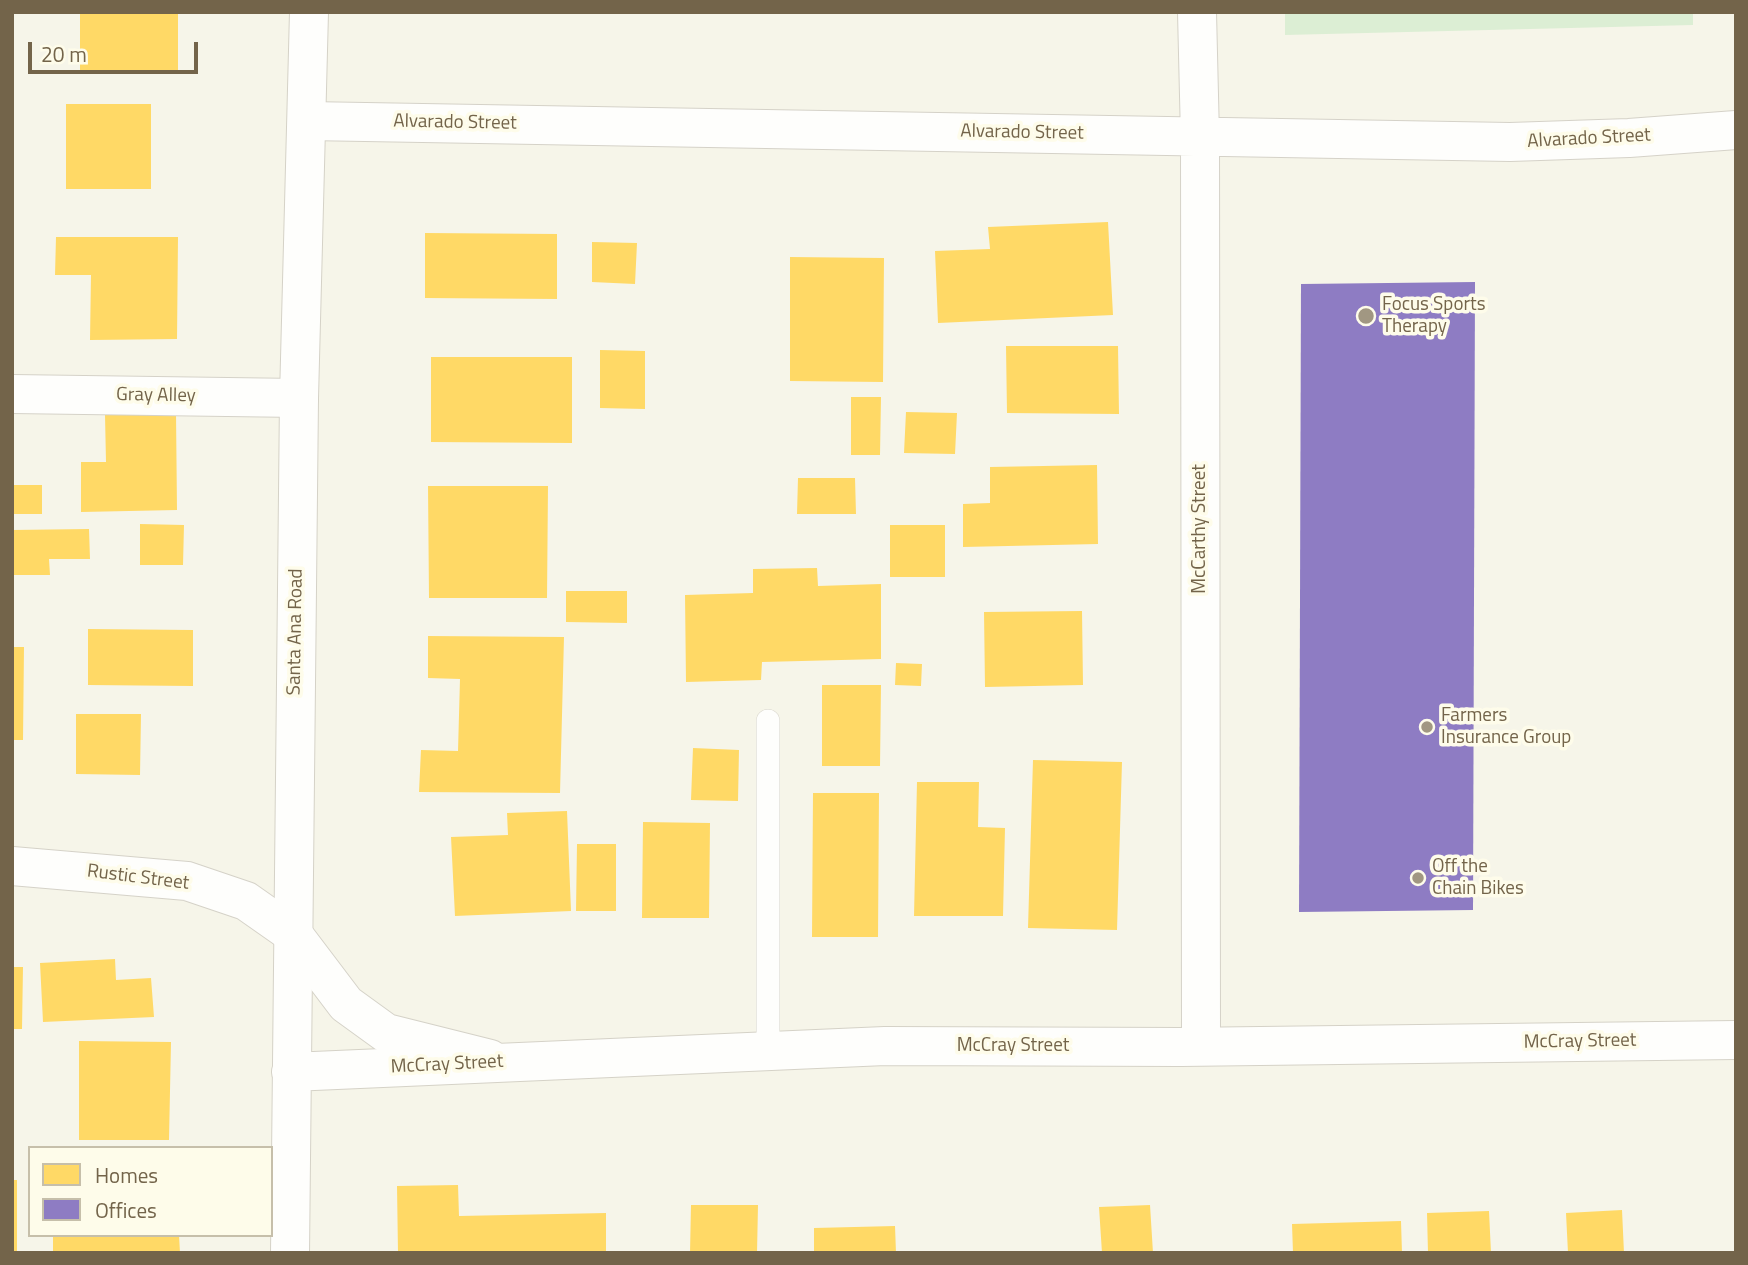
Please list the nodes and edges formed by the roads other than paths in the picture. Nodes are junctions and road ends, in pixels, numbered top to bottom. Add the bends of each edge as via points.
1 (309, 12) edge
2 (1197, 12) edge
3 (308, 121) junction
4 (1736, 130) edge
5 (1200, 137) junction
6 (12, 394) edge
7 (299, 398) junction
8 (768, 721) dead end
9 (12, 866) edge
10 (293, 934) junction
11 (1736, 1040) edge
12 (1201, 1046) junction
13 (768, 1051) junction
14 (506, 1063) junction
15 (291, 1072) junction
16 (290, 1253) edge

1 - 3 street, Santa Ana Road
2 - 5 street, McCarthy Street
3 - 5 street, Alvarado Street
3 - 7 street, Santa Ana Road
4 - 5 street, Alvarado Street via 1510,142
5 - 12 street, McCarthy Street
6 - 7 street, Gray Alley
7 - 10 street, Santa Ana Road
8 - 13 lane
9 - 10 street, Rustic Street via 187,881 246,901
10 - 14 street, Rustic Street via 346,1004 386,1033
10 - 15 street, Santa Ana Road
11 - 12 street, McCray Street
12 - 13 street, McCray Street via 886,1046
13 - 14 street, McCray Street
14 - 15 street, McCray Street
15 - 16 street, Santa Ana Road

